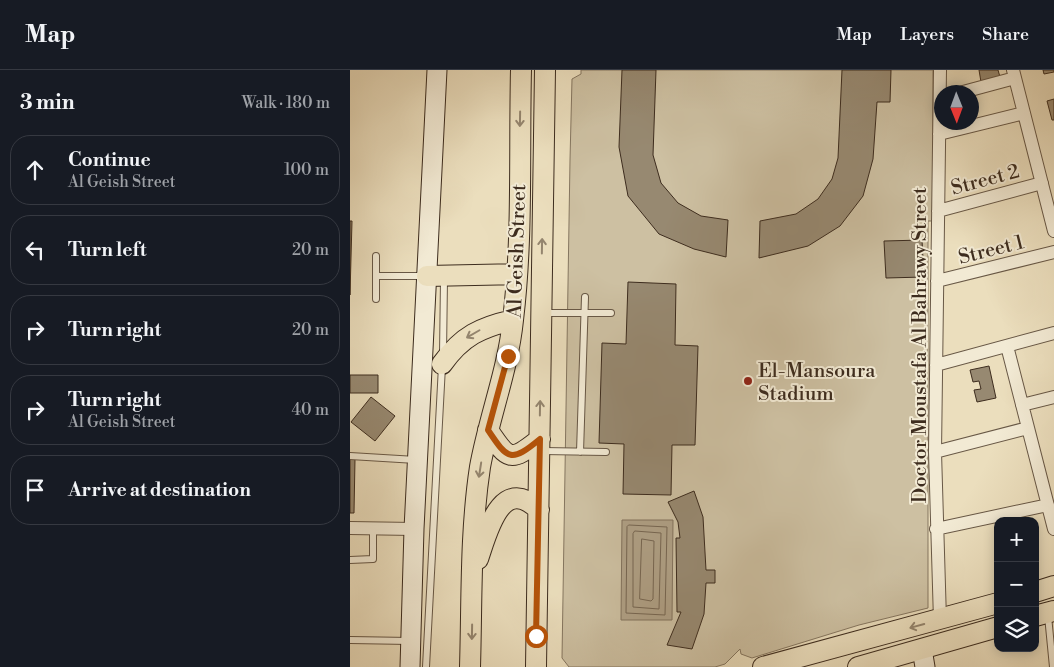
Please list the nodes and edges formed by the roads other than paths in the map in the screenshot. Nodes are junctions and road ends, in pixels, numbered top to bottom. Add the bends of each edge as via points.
1 (437, 70) edge
2 (521, 70) edge
3 (545, 70) edge
4 (940, 70) edge
5 (1014, 74) edge
6 (940, 85) edge
7 (979, 86) edge
8 (1024, 113) junction
9 (939, 130) edge
10 (939, 134) junction
11 (1042, 183) junction
12 (938, 211) junction
13 (1054, 231) edge
14 (1054, 252) edge
15 (376, 256) dead end
16 (517, 274) junction
17 (376, 276) junction
18 (436, 276) junction
19 (937, 281) junction
20 (585, 297) dead end
21 (376, 299) dead end
22 (541, 312) junction
23 (584, 313) junction
24 (611, 313) dead end
25 (514, 320) junction
26 (1054, 333) edge
27 (1007, 346) junction
28 (442, 364) junction
29 (936, 365) junction
30 (1054, 397) edge
31 (1022, 405) junction
32 (1028, 428) junction
33 (488, 430) junction
34 (540, 445) junction
35 (580, 452) junction
36 (606, 452) dead end
37 (935, 452) junction
38 (350, 456) edge
39 (418, 460) junction
40 (1048, 505) junction
41 (539, 510) junction
42 (350, 528) edge
43 (373, 528) junction
44 (414, 528) junction
45 (936, 529) junction
46 (1054, 529) edge
47 (350, 560) edge
48 (472, 576) junction
49 (1054, 586) edge
50 (1039, 591) edge
51 (994, 604) edge
52 (1045, 613) edge
53 (940, 620) junction
54 (994, 630) edge
55 (350, 640) edge
56 (411, 641) junction
57 (923, 658) edge
58 (537, 666) edge
59 (410, 667) edge
60 (426, 667) edge
61 (470, 667) edge
62 (763, 667) edge
63 (858, 667) edge
64 (1053, 667) edge

1 - 18 street
2 -> 16 main road, Al Geish Street
22 -> 3 main road, Al Geish Street
4 - 6 street, Doctor Moustafa Al Bahrawy Street
5 - 7 street
5 - 8 street
8 - 10 street
8 - 11 street
9 - 10 street, Doctor Moustafa Al Bahrawy Street
10 - 12 street, Doctor Moustafa Al Bahrawy Street
11 - 12 street, Street 2
11 - 13 street
12 - 19 street, Doctor Moustafa Al Bahrawy Street
14 - 19 street, Street 1
15 - 17 lane
16 - 18 main road
16 - 25 main road, Al Geish Street
17 - 18 lane
17 - 21 lane
18 - 28 lane
18 - 39 street
19 - 29 street, Doctor Moustafa Al Bahrawy Street
20 - 23 lane
22 - 23 lane
34 -> 22 main road, Al Geish Street
23 - 24 lane
23 - 35 lane
25 -> 28 main road via 492,324 472,334 454,347
25 - 33 main road, Al Geish Street via 500,393
26 - 27 street
27 - 29 street
27 - 31 street
28 - 60 lane
29 - 37 street, Doctor Moustafa Al Bahrawy Street
30 - 31 street
31 - 32 street
32 - 37 street
32 - 40 street
33 - 34 main road via 503,452 511,455
33 -> 48 main road, Al Geish Street via 476,502
34 - 35 lane
34 - 41 main road, Al Geish Street
35 - 36 lane
37 - 45 street, Doctor Moustafa Al Bahrawy Street
38 - 39 lane
39 - 44 street
40 - 45 street
40 - 46 street
41 - 48 main road via 519,498 498,507
41 - 58 main road, Al Geish Street
42 - 43 street
43 - 44 street
43 - 47 lane via 373,559
44 - 56 street
45 - 53 street, Doctor Moustafa Al Bahrawy Street
48 -> 61 main road, Al Geish Street
49 - 50 main road
51 - 53 main road
52 - 64 lane
53 -> 62 main road
54 - 57 main road
55 - 56 lane
56 - 59 street
57 - 63 main road

